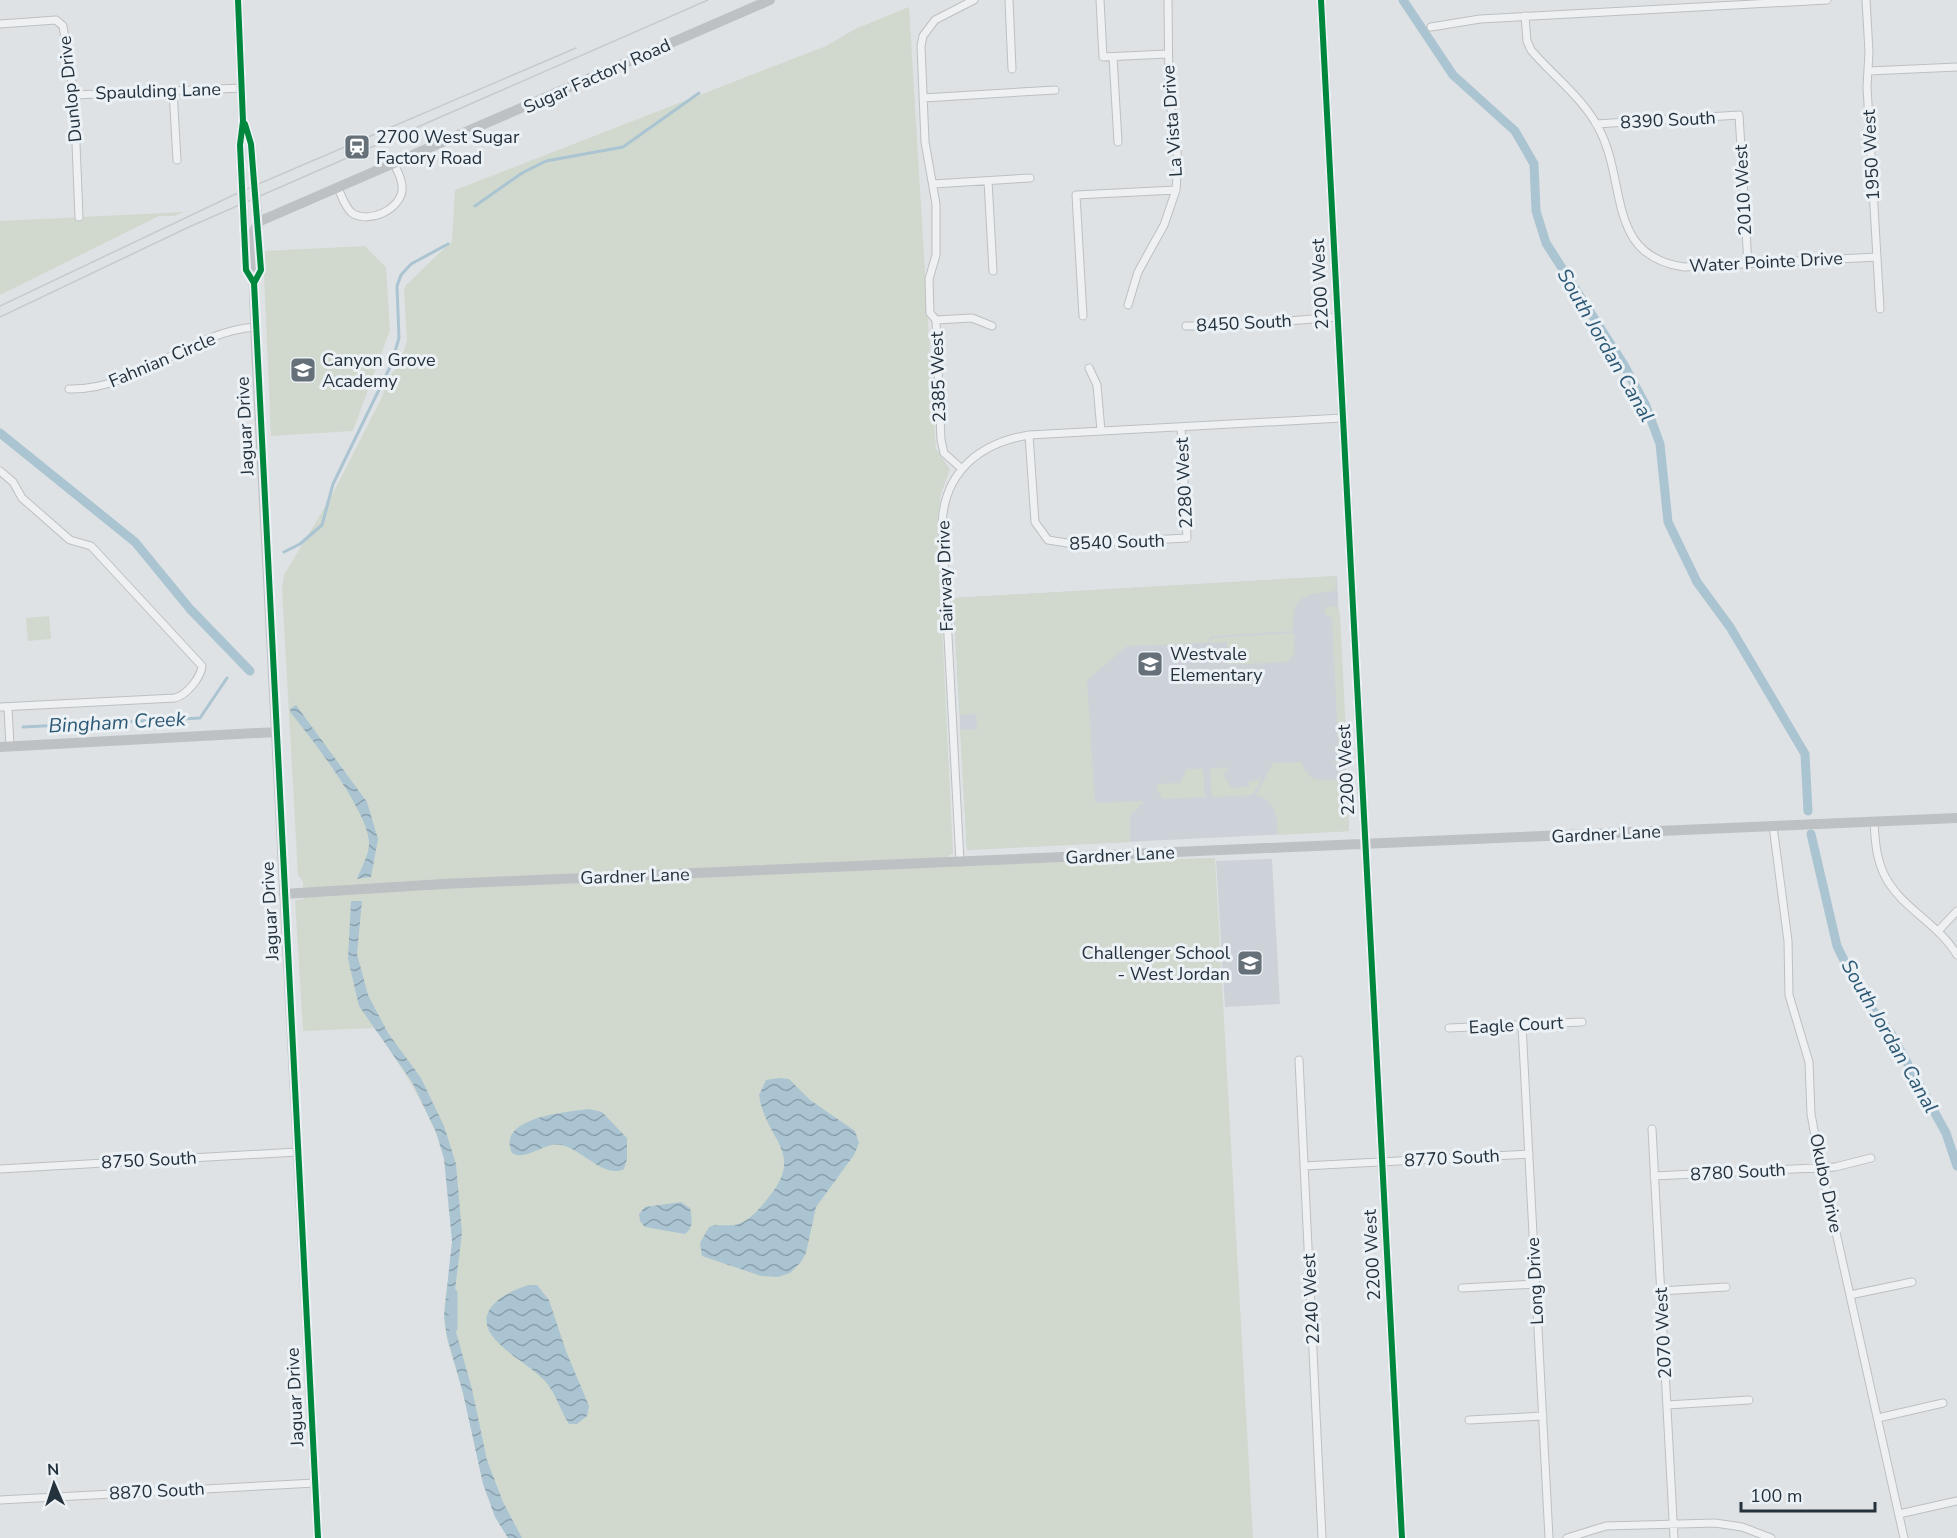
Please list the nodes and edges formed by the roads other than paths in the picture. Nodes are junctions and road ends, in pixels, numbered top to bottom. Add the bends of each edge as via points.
1 (238, 0) edge
2 (770, 0) edge
3 (974, 0) edge
4 (1009, 0) edge
5 (1100, 0) edge
6 (1168, 0) edge
7 (1321, 0) edge
8 (1827, 0) edge
9 (1866, 0) edge
10 (1525, 16) junction
11 (0, 24) edge
12 (1431, 27) dead end
13 (1167, 54) junction
14 (1113, 57) junction
15 (1957, 67) edge
16 (1012, 69) dead end
17 (1869, 71) junction
18 (242, 88) junction
19 (173, 90) junction
20 (1055, 90) dead end
21 (74, 94) junction
22 (923, 98) junction
23 (1739, 116) joint
24 (243, 121) junction
25 (1596, 124) junction
26 (1118, 142) dead end
27 (177, 160) dead end
28 (394, 164) junction
29 (1030, 178) dead end
30 (988, 181) junction
31 (933, 184) junction
32 (338, 188) junction
33 (1176, 190) junction
34 (79, 217) dead end
35 (258, 222) junction
36 (1877, 256) junction
37 (1748, 264) junction
38 (993, 271) dead end
39 (254, 283) junction
40 (1128, 304) dead end
41 (1880, 309) dead end
42 (1083, 316) dead end
43 (1337, 316) junction
44 (936, 320) junction
45 (992, 326) dead end
46 (1186, 326) dead end
47 (255, 327) junction
48 (1089, 368) dead end
49 (69, 389) dead end
50 (1342, 418) junction
51 (1181, 427) junction
52 (1101, 431) junction
53 (1029, 435) junction
54 (962, 469) junction
55 (0, 471) edge
56 (1187, 538) joint
57 (4, 707) edge
58 (276, 732) junction
59 (5, 747) edge
60 (1957, 818) edge
61 (1874, 822) junction
62 (1773, 826) junction
63 (1364, 845) junction
64 (960, 862) junction
65 (284, 894) junction
66 (1957, 911) edge
67 (1940, 930) junction
68 (1957, 955) edge
69 (1582, 1022) dead end
70 (1522, 1025) junction
71 (1449, 1028) dead end
72 (1299, 1060) dead end
73 (1652, 1129) dead end
74 (297, 1152) junction
75 (1529, 1154) junction
76 (1870, 1158) dead end
77 (1382, 1162) junction
78 (1304, 1166) junction
79 (1822, 1168) junction
80 (0, 1169) edge
81 (1654, 1176) junction
82 (1912, 1282) dead end
83 (1536, 1284) junction
84 (1726, 1287) dead end
85 (1462, 1288) dead end
86 (1660, 1291) junction
87 (1850, 1295) junction
88 (1749, 1400) dead end
89 (1943, 1404) dead end
90 (1666, 1405) junction
91 (1542, 1416) junction
92 (1878, 1418) junction
93 (1469, 1420) dead end
94 (315, 1483) junction
95 (0, 1500) edge
96 (1957, 1501) edge
97 (1899, 1514) junction
98 (1673, 1524) junction
99 (318, 1538) edge
100 (1322, 1538) edge
101 (1402, 1538) edge
102 (1549, 1538) edge
103 (1567, 1538) edge
104 (1674, 1538) edge
105 (1770, 1538) edge
106 (1904, 1538) edge

1 - 18 street, Jaguar Drive
2 - 28 street, Sugar Factory Road
3 - 22 street via 935,20 923,36
4 - 16 street
5 - 14 street via 1103,57
6 - 13 street, La Vista Drive
7 - 43 street, 2200 West
8 - 10 street
9 - 17 street, 1950 West
10 - 12 street
10 - 25 street, Water Pointe Drive via 1531,50 1565,84
11 - 21 street, Dunlop Drive via 56,20 63,26
13 - 14 street
13 - 33 street, La Vista Drive via 1178,160
14 - 26 street
15 - 17 street
17 - 36 street, 1950 West
18 - 19 street, Spaulding Lane
18 - 24 street, Jaguar Drive
19 - 21 street, Spaulding Lane
19 - 27 street
20 - 22 street
21 - 34 street, Dunlop Drive
22 - 31 street
23 - 25 street, 8390 South
23 - 37 street, 2010 West
24 - 35 street, Jaguar Drive via 252,144
24 - 39 street, Jaguar Drive via 240,145 246,270
25 - 37 street, Water Pointe Drive via 1611,155 1625,223 1646,254 1684,267
28 - 32 street, Sugar Factory Road
28 - 32 street via 402,180 401,195 383,213 356,215 347,207
29 - 30 street
30 - 31 street
30 - 38 street
31 - 44 street, 2385 West via 937,246 929,279 930,313
32 - 35 street, Sugar Factory Road
33 - 40 street, La Vista Drive via 1164,225 1138,272
33 - 42 street via 1076,195
35 - 39 street, Jaguar Drive via 252,235
36 - 37 street, Water Pointe Drive
36 - 41 street, 1950 West
39 - 47 street, Jaguar Drive
43 - 46 street, 8450 South
43 - 50 street, 2200 West
44 - 45 street via 972,318
44 - 54 street, 2385 West via 942,446
47 - 49 street, Fahnian Circle via 229,331 97,388
47 - 58 street, Jaguar Drive
48 - 52 street via 1097,385
50 - 51 street, Fairway Drive
50 - 63 street, 2200 West
51 - 52 street, Fairway Drive
51 - 56 street, 2280 West
52 - 53 street, Fairway Drive
53 - 54 street, Fairway Drive via 989,446
53 - 56 street, 8540 South via 1035,522 1048,540 1073,544
54 - 64 street, Fairway Drive via 947,497 942,523
55 - 57 street via 13,482 22,498 70,540 91,546 202,666 202,672 185,693 175,698
57 - 59 street
58 - 59 street
58 - 65 street, Jaguar Drive
60 - 61 street, Gardner Lane
61 - 62 street, Gardner Lane
61 - 67 street via 1877,857 1888,881 1903,901
62 - 63 street, Gardner Lane
62 - 79 street, Okubo Drive via 1788,940 1789,994 1806,1047 1811,1114
63 - 64 street, Gardner Lane
63 - 77 street, 2200 West
64 - 65 street, Gardner Lane
65 - 74 street, Jaguar Drive
66 - 67 street
67 - 68 street
69 - 70 street, Eagle Court
70 - 71 street, Eagle Court
70 - 75 street, Long Drive
72 - 78 street, 2240 West
73 - 81 street, 2070 West
74 - 80 street, 8750 South
74 - 94 street, Jaguar Drive
75 - 77 street, 8770 South
75 - 83 street, Long Drive
76 - 79 street, 8780 South
77 - 78 street, 8770 South
77 - 101 street, 2200 West
78 - 100 street, 2240 West
79 - 81 street, 8780 South
79 - 87 street, Okubo Drive
81 - 86 street, 2070 West
82 - 87 street
83 - 85 street
83 - 91 street, Long Drive
84 - 86 street
86 - 90 street, 2070 West
87 - 92 street, Okubo Drive
88 - 90 street
89 - 92 street
90 - 98 street, 2070 West
91 - 93 street
91 - 102 street, Long Drive
92 - 97 street, Okubo Drive
94 - 95 street, 8870 South
94 - 99 street, Jaguar Drive
96 - 97 street
97 - 106 street, Okubo Drive
98 - 103 street via 1606,1526
98 - 104 street, 2070 West
98 - 105 street via 1729,1524

